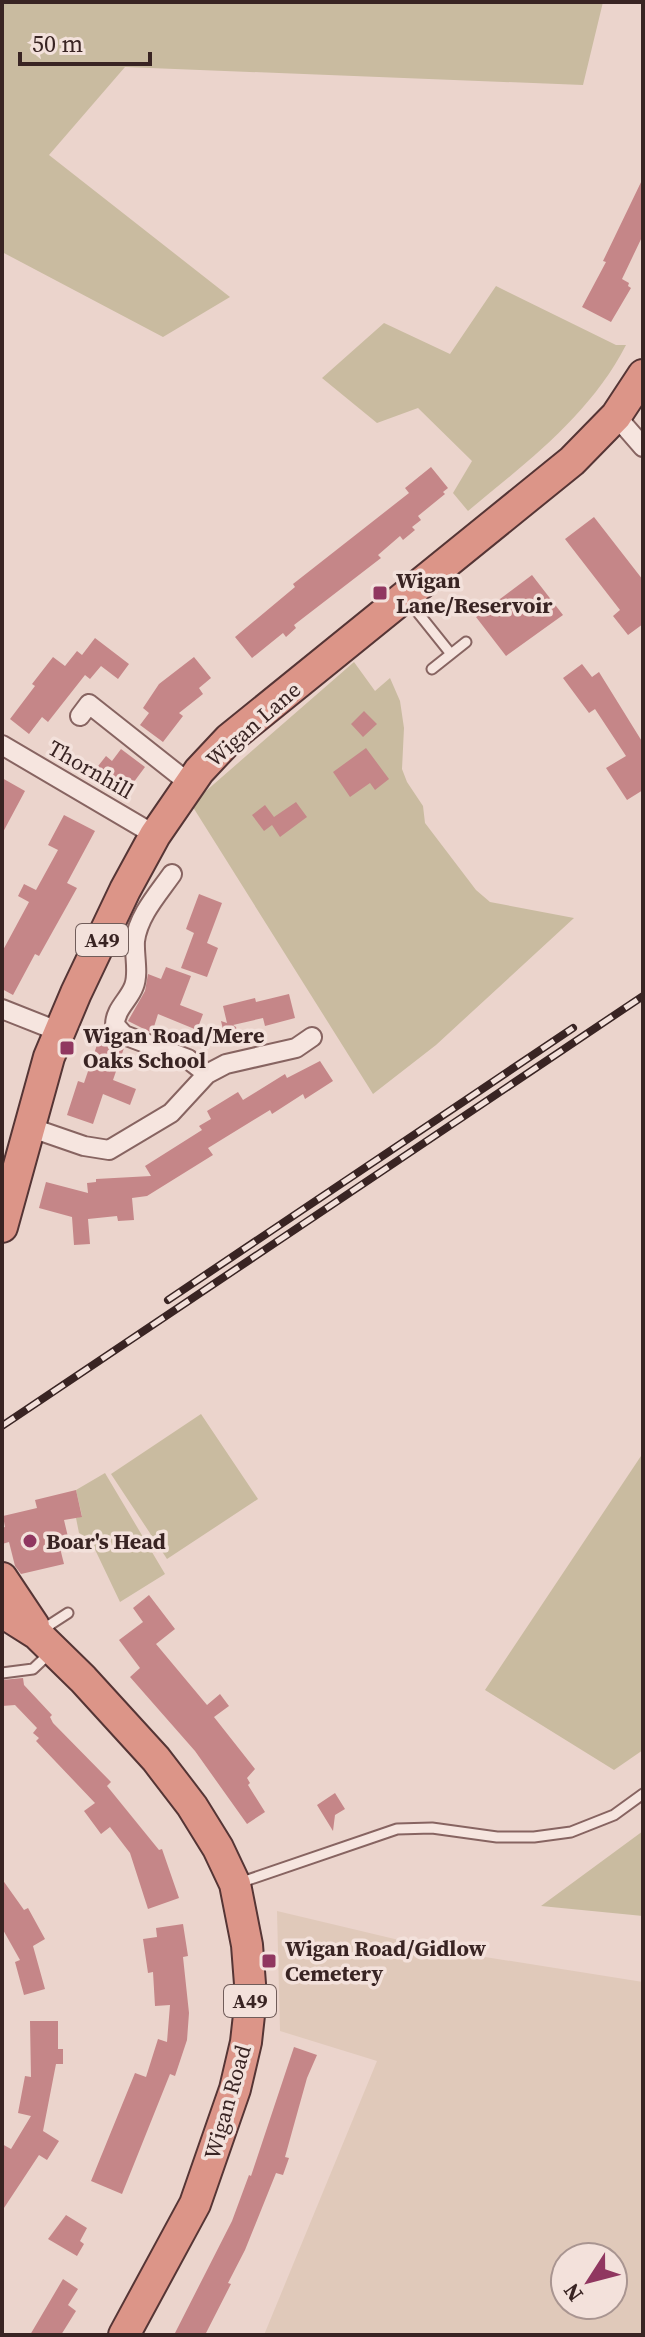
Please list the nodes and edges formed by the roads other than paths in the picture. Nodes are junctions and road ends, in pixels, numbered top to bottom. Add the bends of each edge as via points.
1 (643, 375) edge
2 (616, 416) junction
3 (643, 447) edge
4 (405, 597) junction
5 (466, 642) dead end
6 (451, 654) junction
7 (432, 669) dead end
8 (80, 716) dead end
9 (2, 745) edge
10 (190, 784) junction
11 (155, 835) junction
12 (172, 874) dead end
13 (2, 1009) edge
14 (60, 1032) junction
15 (312, 1037) dead end
16 (207, 1074) junction
17 (29, 1127) junction
18 (4, 1211) edge
19 (3, 1588) edge
20 (68, 1613) dead end
21 (43, 1640) junction
22 (2, 1673) edge
23 (643, 1794) edge
24 (235, 1884) junction
25 (124, 2335) edge

1 - 2 highway, Wigan Lane / A49
2 - 3 street
2 - 4 highway, Wigan Lane / A49 via 572,461
4 - 6 lane
4 - 10 highway, Wigan Lane / A49 via 229,739
5 - 6 lane
6 - 7 lane
8 - 10 street via 89,704
9 - 11 street, Thornhill
10 - 11 highway, Wigan Lane / A49
11 - 14 highway, Wigan Lane / A49
12 - 16 street via 140,926 136,978 115,1025 124,1035 188,1059
13 - 14 street
14 - 17 highway, Wigan Lane / A49
15 - 16 street via 296,1048 237,1061
16 - 17 street via 171,1113 109,1150
17 - 18 highway, Wigan Lane / A49
19 - 21 highway, Wigan Road / A49
20 - 21 lane via 51,1624
21 - 22 lane via 33,1669
21 - 24 highway, Wigan Road / A49 via 165,1771 192,1806
23 - 24 lane via 614,1815 571,1832 497,1837 397,1829
24 - 25 highway, Wigan Road / A49 via 251,1997 235,2089 195,2204

